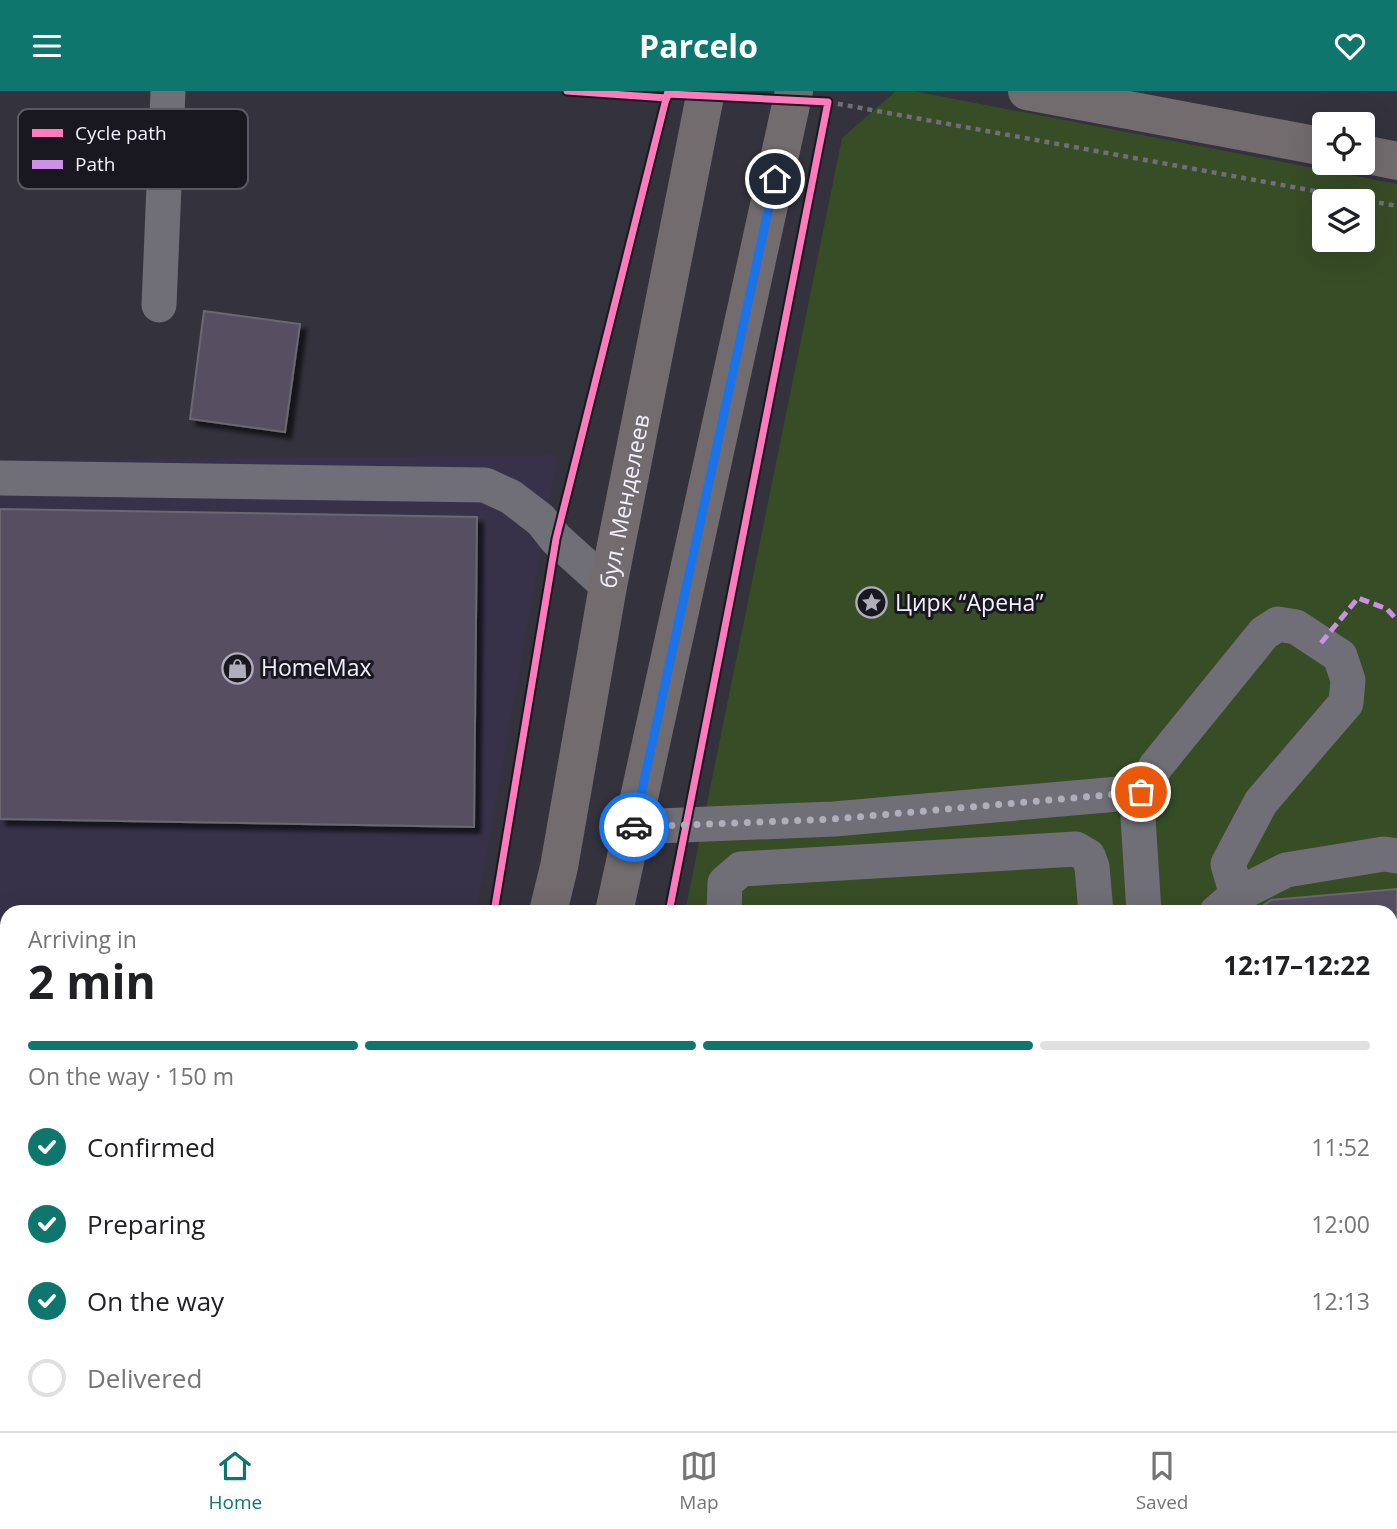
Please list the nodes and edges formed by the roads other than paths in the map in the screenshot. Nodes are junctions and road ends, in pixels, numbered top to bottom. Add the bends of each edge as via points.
1 (168, 91) edge
2 (1027, 91) edge
3 (686, 94) edge
4 (810, 102) edge
5 (167, 109) edge
6 (1312, 145) edge
7 (1375, 156) edge
8 (1397, 161) edge
9 (164, 189) edge
10 (159, 305) dead end
11 (0, 478) edge
12 (608, 586) junction
13 (1141, 792) junction
14 (633, 827) junction
15 (1397, 856) edge
16 (1227, 903) edge
17 (550, 905) edge
18 (616, 905) edge
19 (724, 905) edge
20 (1095, 905) edge
21 (1144, 905) edge

1 - 5 street
2 - 6 main road
3 - 12 main road, бул. Менделеев
4 - 14 main road
7 - 8 main road
9 - 10 street
11 - 12 street via 485,485 511,497 541,520
12 - 17 main road, бул. Менделеев
13 - 14 street via 834,819
13 - 16 street via 1156,766 1264,633 1278,624 1296,627 1340,656 1348,680 1346,703 1261,802 1228,864
13 - 21 street via 1138,818
14 - 18 main road
15 - 16 street via 1384,854 1286,870
19 - 20 street via 725,883 741,869 1076,849 1088,856 1092,867

